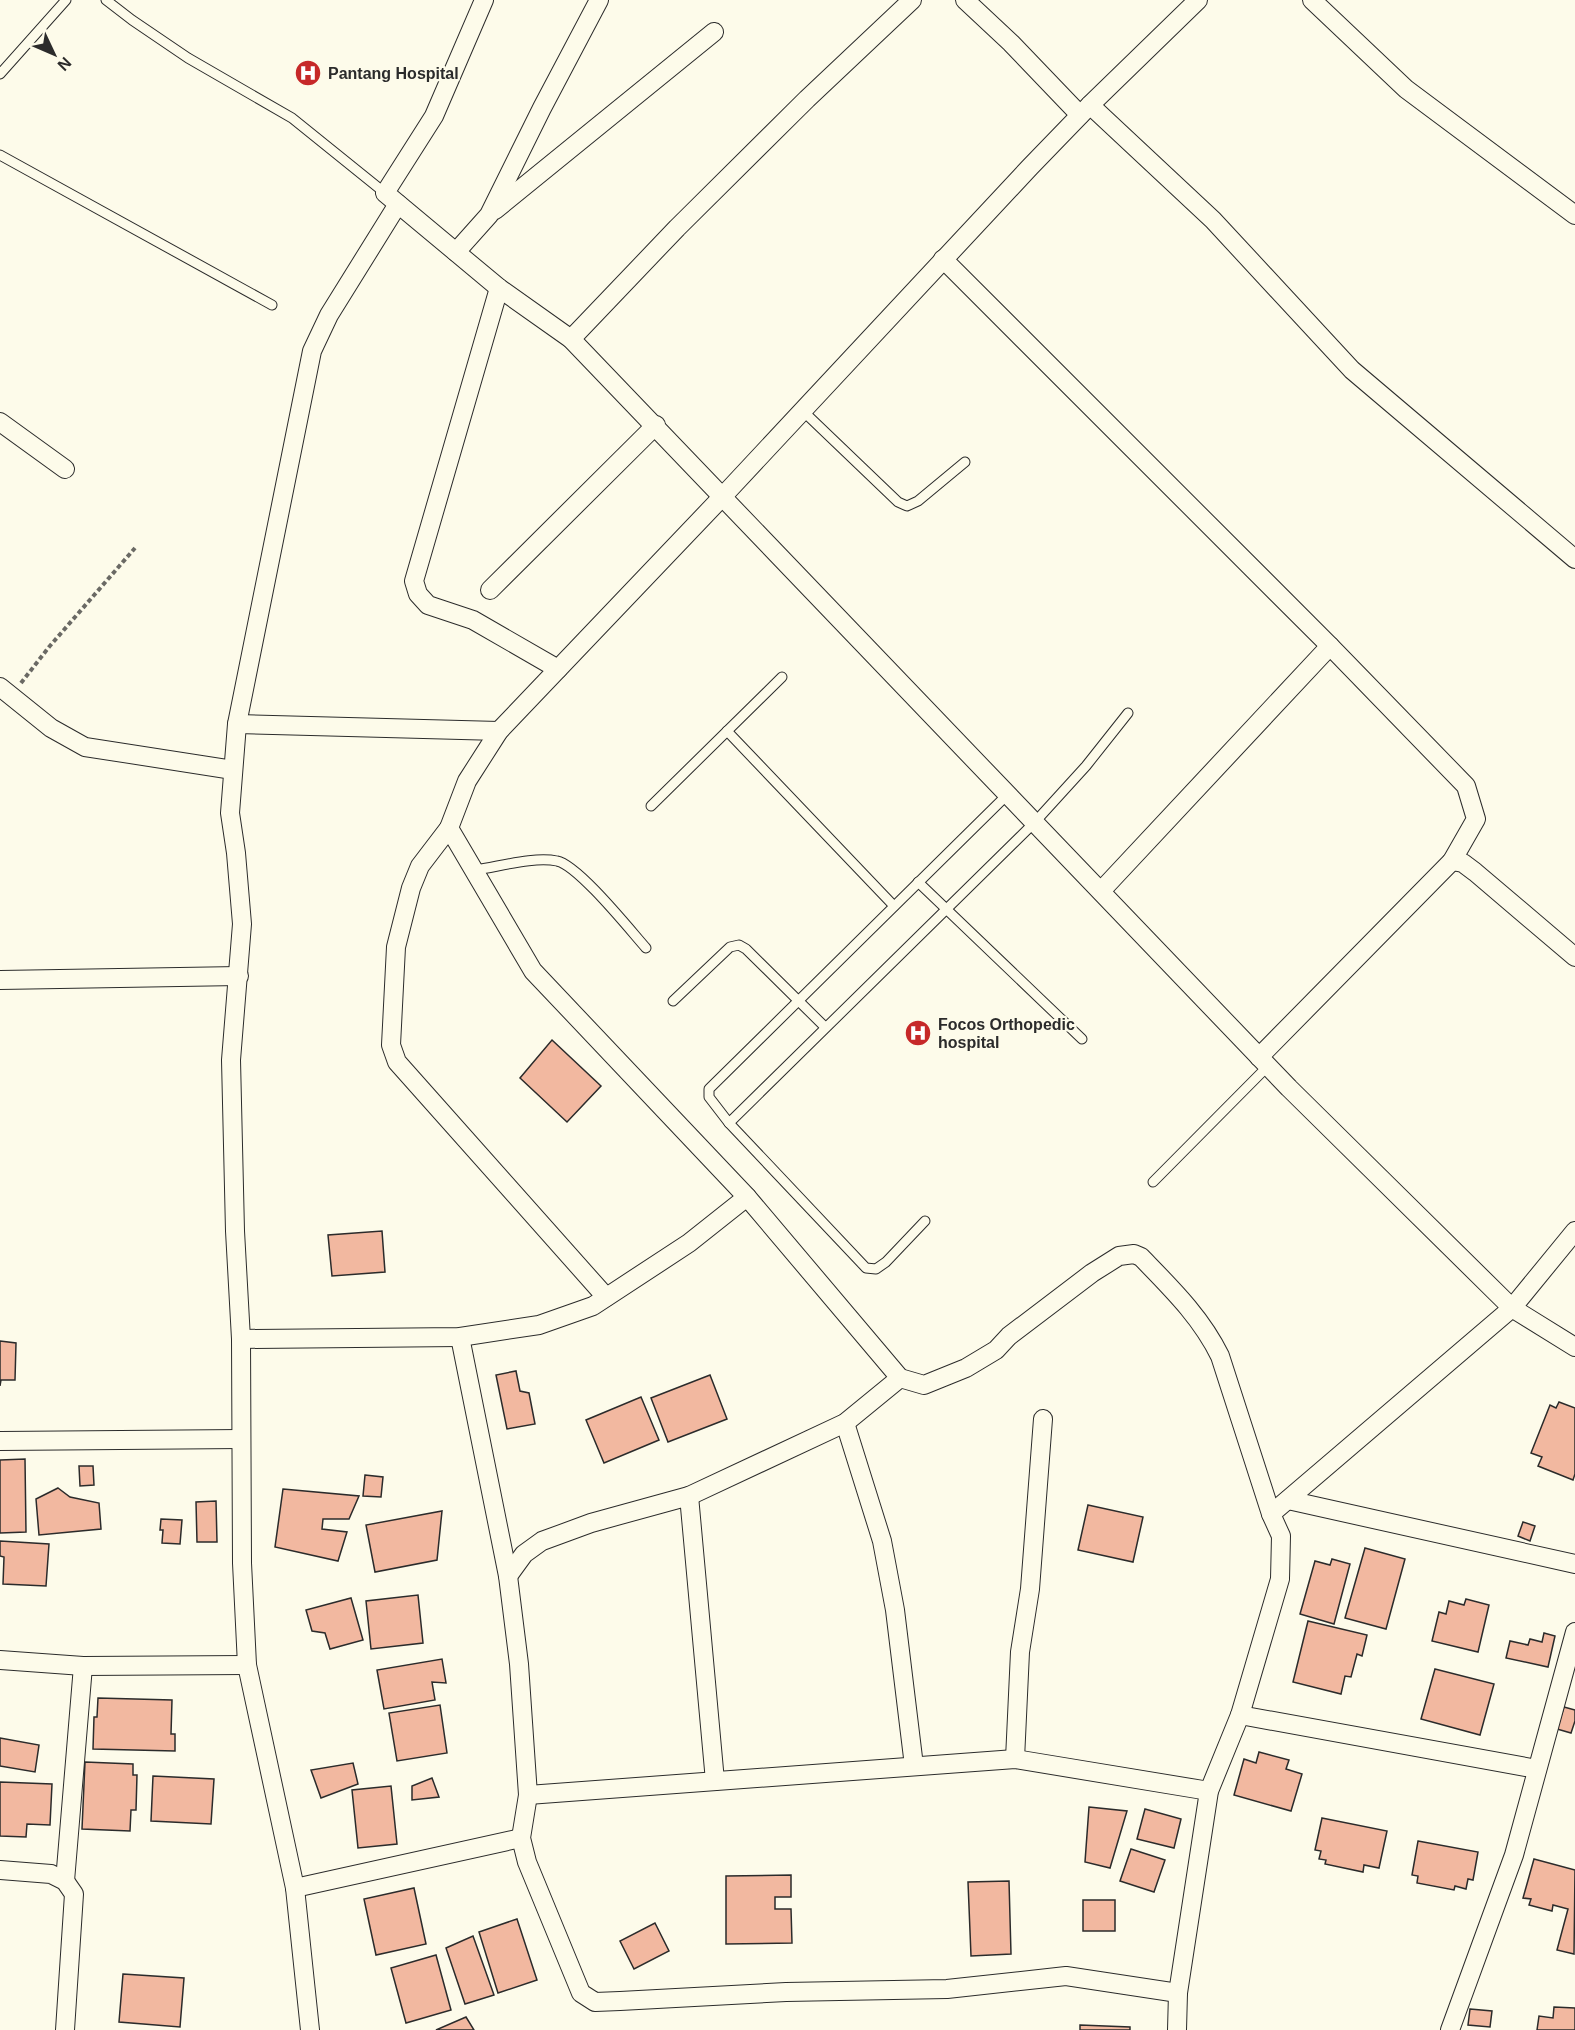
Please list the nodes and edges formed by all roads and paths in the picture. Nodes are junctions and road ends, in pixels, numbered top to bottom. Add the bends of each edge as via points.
1 (66, 0) edge
2 (106, 0) edge
3 (484, 0) edge
4 (599, 0) edge
5 (912, 0) edge
6 (965, 0) edge
7 (1198, 0) edge
8 (1312, 0) edge
9 (714, 32) dead end
10 (0, 74) edge
11 (1085, 110) junction
12 (0, 155) edge
13 (391, 199) junction
14 (489, 215) junction
15 (1575, 215) edge
16 (456, 252) junction
17 (943, 260) junction
18 (500, 288) junction
19 (272, 305) dead end
20 (572, 339) junction
21 (803, 411) junction
22 (0, 422) edge
23 (656, 425) junction
24 (965, 462) dead end
25 (65, 469) dead end
26 (723, 496) junction
27 (135, 548) dead end
28 (1575, 559) edge
29 (490, 590) dead end
30 (1330, 646) junction
31 (558, 669) junction
32 (782, 677) dead end
33 (6, 692) edge
34 (1128, 713) dead end
35 (237, 724) junction
36 (499, 730) junction
37 (727, 731) junction
38 (233, 770) junction
39 (1008, 794) junction
40 (651, 806) dead end
41 (1035, 822) junction
42 (449, 828) junction
43 (1452, 861) junction
44 (475, 870) junction
45 (918, 882) junction
46 (1101, 891) junction
47 (894, 906) junction
48 (946, 909) junction
49 (646, 948) dead end
50 (1575, 957) edge
51 (239, 976) junction
52 (0, 980) edge
53 (798, 1000) junction
54 (673, 1001) dead end
55 (825, 1027) junction
56 (1082, 1039) dead end
57 (1263, 1061) junction
58 (729, 1123) junction
59 (1153, 1182) dead end
60 (747, 1197) junction
61 (925, 1221) dead end
62 (1575, 1232) edge
63 (606, 1297) junction
64 (1512, 1308) junction
65 (460, 1337) junction
66 (241, 1339) junction
67 (1575, 1347) edge
68 (900, 1378) junction
69 (1043, 1419) dead end
70 (845, 1424) junction
71 (241, 1439) junction
72 (0, 1441) edge
73 (689, 1496) junction
74 (1288, 1500) junction
75 (1271, 1514) junction
76 (1575, 1564) edge
77 (508, 1576) junction
78 (1575, 1632) edge
79 (0, 1660) edge
80 (247, 1665) junction
81 (83, 1666) junction
82 (1240, 1715) junction
83 (1015, 1759) junction
84 (914, 1766) junction
85 (1537, 1769) junction
86 (715, 1781) junction
87 (1209, 1791) junction
88 (528, 1795) junction
89 (521, 1838) junction
90 (0, 1870) edge
91 (66, 1881) junction
92 (295, 1888) junction
93 (1178, 1993) junction
94 (65, 2030) edge
95 (310, 2030) edge
96 (1178, 2030) edge
97 (1450, 2030) edge

1 - 10 lane
2 - 13 lane via 188,58 292,118
3 - 13 street via 434,116
4 - 14 street
5 - 20 street via 677,228
6 - 11 street
7 - 11 street
8 - 15 street via 1406,89
9 - 14 street
11 - 17 street
11 - 28 street via 1213,220 1352,370
12 - 19 lane
13 - 16 street
13 - 35 street via 312,351
14 - 16 street
16 - 18 street
17 - 21 street
17 - 30 street
18 - 20 street
18 - 31 street via 414,581 418,594 428,605 472,620
20 - 23 street
21 - 24 lane via 898,502 907,506
21 - 26 street
22 - 25 street
23 - 26 street
23 - 29 street
26 - 31 street
26 - 39 street
27 - 33 path
30 - 43 street via 1466,786 1476,819
30 - 46 street
31 - 36 street
32 - 37 lane
33 - 38 street via 51,728 85,747
34 - 41 lane
35 - 36 street
35 - 38 street
36 - 42 street via 466,781
37 - 40 lane
37 - 47 lane
38 - 51 street via 230,813 242,924
39 - 41 street
39 - 45 lane
41 - 46 street
41 - 48 lane
42 - 44 street
42 - 63 street via 420,866 411,888 396,947 391,1045 397,1062
43 - 50 street via 1475,872
43 - 57 street
44 - 49 lane via 560,861 577,873
44 - 60 street via 533,970
45 - 47 lane
45 - 48 lane
46 - 57 street
47 - 53 lane
48 - 55 lane
48 - 56 lane
51 - 52 street
51 - 66 street via 231,1060
53 - 54 lane via 739,945 730,947
53 - 55 lane
53 - 58 lane via 709,1089 709,1096
55 - 58 lane
57 - 59 lane
57 - 64 street
58 - 61 lane via 866,1268 876,1269 886,1262
60 - 63 street via 689,1243
60 - 68 street
62 - 64 street
63 - 65 street via 593,1306 539,1325
64 - 67 street
64 - 74 street
65 - 66 street
65 - 77 street
66 - 71 street
68 - 70 street
68 - 75 street via 924,1385 966,1368 996,1350 1092,1273 1119,1256 1134,1254 1183,1300 1211,1337
69 - 83 street via 1030,1589 1020,1652
70 - 73 street
70 - 84 street via 882,1542 895,1610
71 - 72 street
71 - 80 street
73 - 77 street via 542,1541 524,1554
73 - 86 street
74 - 75 street
74 - 76 street
75 - 82 street via 1281,1536 1280,1579
77 - 88 street
78 - 85 street
79 - 81 street
80 - 81 street
80 - 92 street
81 - 91 street
82 - 85 street
82 - 87 street
83 - 84 street
83 - 87 street
84 - 86 street
85 - 97 street via 1514,1855
86 - 88 street
87 - 93 street
88 - 89 street
89 - 92 street
89 - 93 street via 527,1862 581,1993 595,2002 947,1989 1066,1976
90 - 91 street via 51,1874
91 - 94 street via 74,1894
92 - 95 street
93 - 96 street

